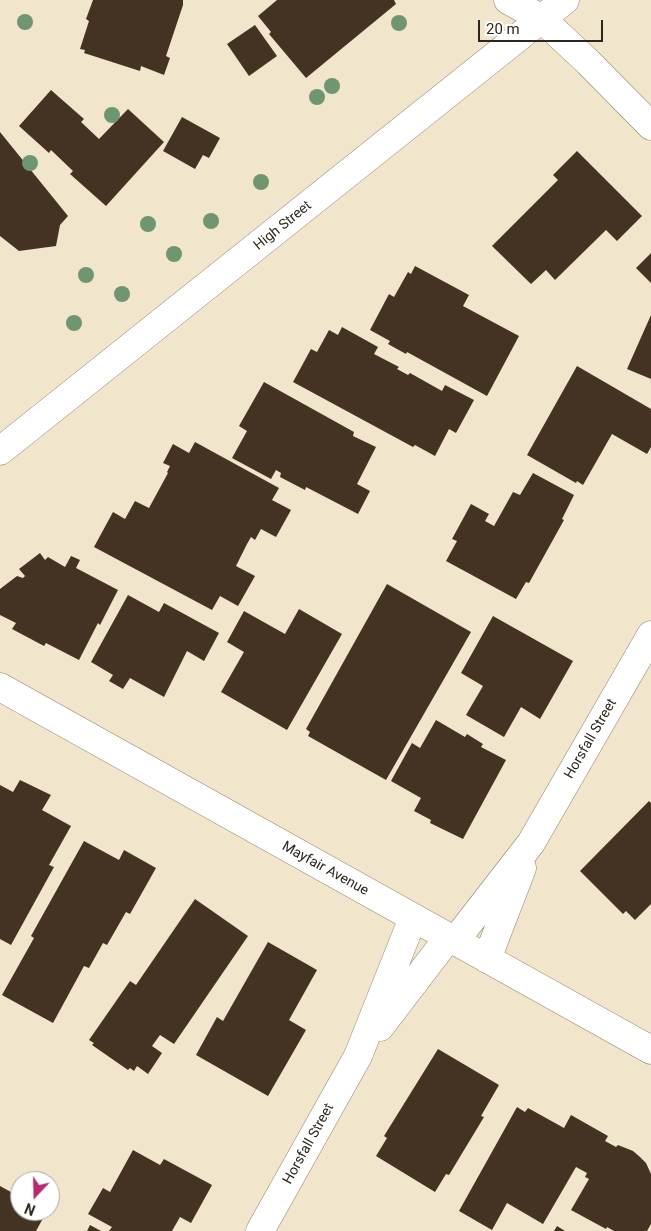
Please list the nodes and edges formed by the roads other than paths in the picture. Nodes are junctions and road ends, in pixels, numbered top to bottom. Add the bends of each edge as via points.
1 (508, 0) edge
2 (565, 0) edge
3 (539, 9) edge
4 (651, 126) edge
5 (0, 451) edge
6 (651, 635) edge
7 (0, 688) edge
8 (531, 843) junction
9 (413, 918) junction
10 (451, 939) junction
11 (487, 959) junction
12 (651, 1050) edge
13 (358, 1056) junction
14 (260, 1231) edge

1 - 3 street
2 - 3 street, High Street
3 - 4 street
3 - 5 street, High Street
6 - 8 street, Horsfall Street
7 - 9 street, Mayfair Avenue
8 - 10 street, Horsfall Street
8 - 11 street, Horsfall Street
9 - 10 street, Mayfair Avenue
9 - 13 street, Horsfall Street
10 - 11 street, Mayfair Avenue
10 - 13 street, Horsfall Street
11 - 12 street, Mayfair Avenue
13 - 14 street, Horsfall Street

